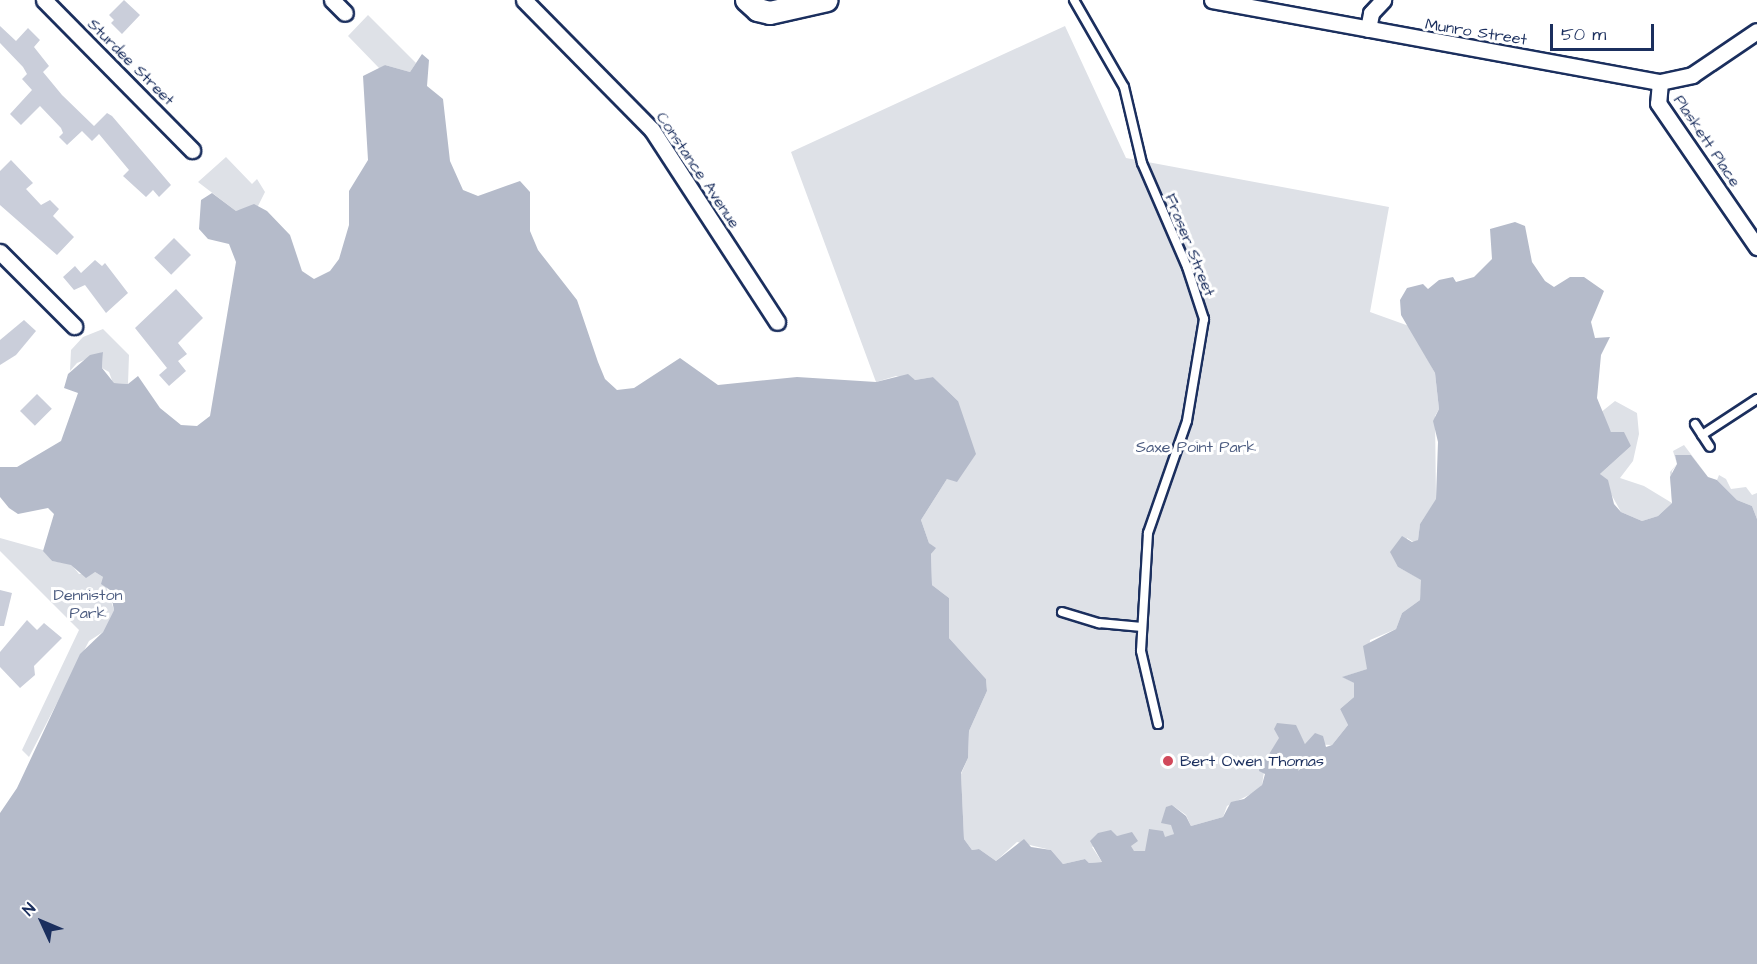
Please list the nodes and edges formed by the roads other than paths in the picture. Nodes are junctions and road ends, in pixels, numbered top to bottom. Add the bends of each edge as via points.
1 (44, 0) edge
2 (332, 0) edge
3 (524, 0) edge
4 (827, 0) edge
5 (1074, 0) edge
6 (1212, 0) edge
7 (1383, 0) edge
8 (753, 5) edge
9 (345, 13) dead end
10 (1368, 29) junction
11 (1757, 31) edge
12 (1660, 82) junction
13 (192, 150) dead end
14 (1757, 247) edge
15 (0, 252) edge
16 (777, 322) dead end
17 (74, 326) dead end
18 (1757, 399) edge
19 (1695, 424) dead end
20 (1702, 435) junction
21 (1710, 447) dead end
22 (1062, 612) dead end
23 (1142, 627) junction
24 (1158, 724) dead end

1 - 13 street, Sturdee Street
2 - 9 street
3 - 16 street, Constance Avenue via 652,130
4 - 8 street via 777,13
5 - 23 lane, Fraser Street via 1124,87 1142,163 1187,267 1204,319 1187,422 1149,526
6 - 10 street, Munro Street
7 - 10 street via 1371,13
10 - 12 street, Munro Street
11 - 12 street, Munro Street via 1692,75
12 - 14 street, Plaskett Place via 1658,103
15 - 17 street
18 - 20 lane
19 - 20 lane
20 - 21 lane
22 - 23 lane via 1099,623
23 - 24 lane, Fraser Street via 1141,651

